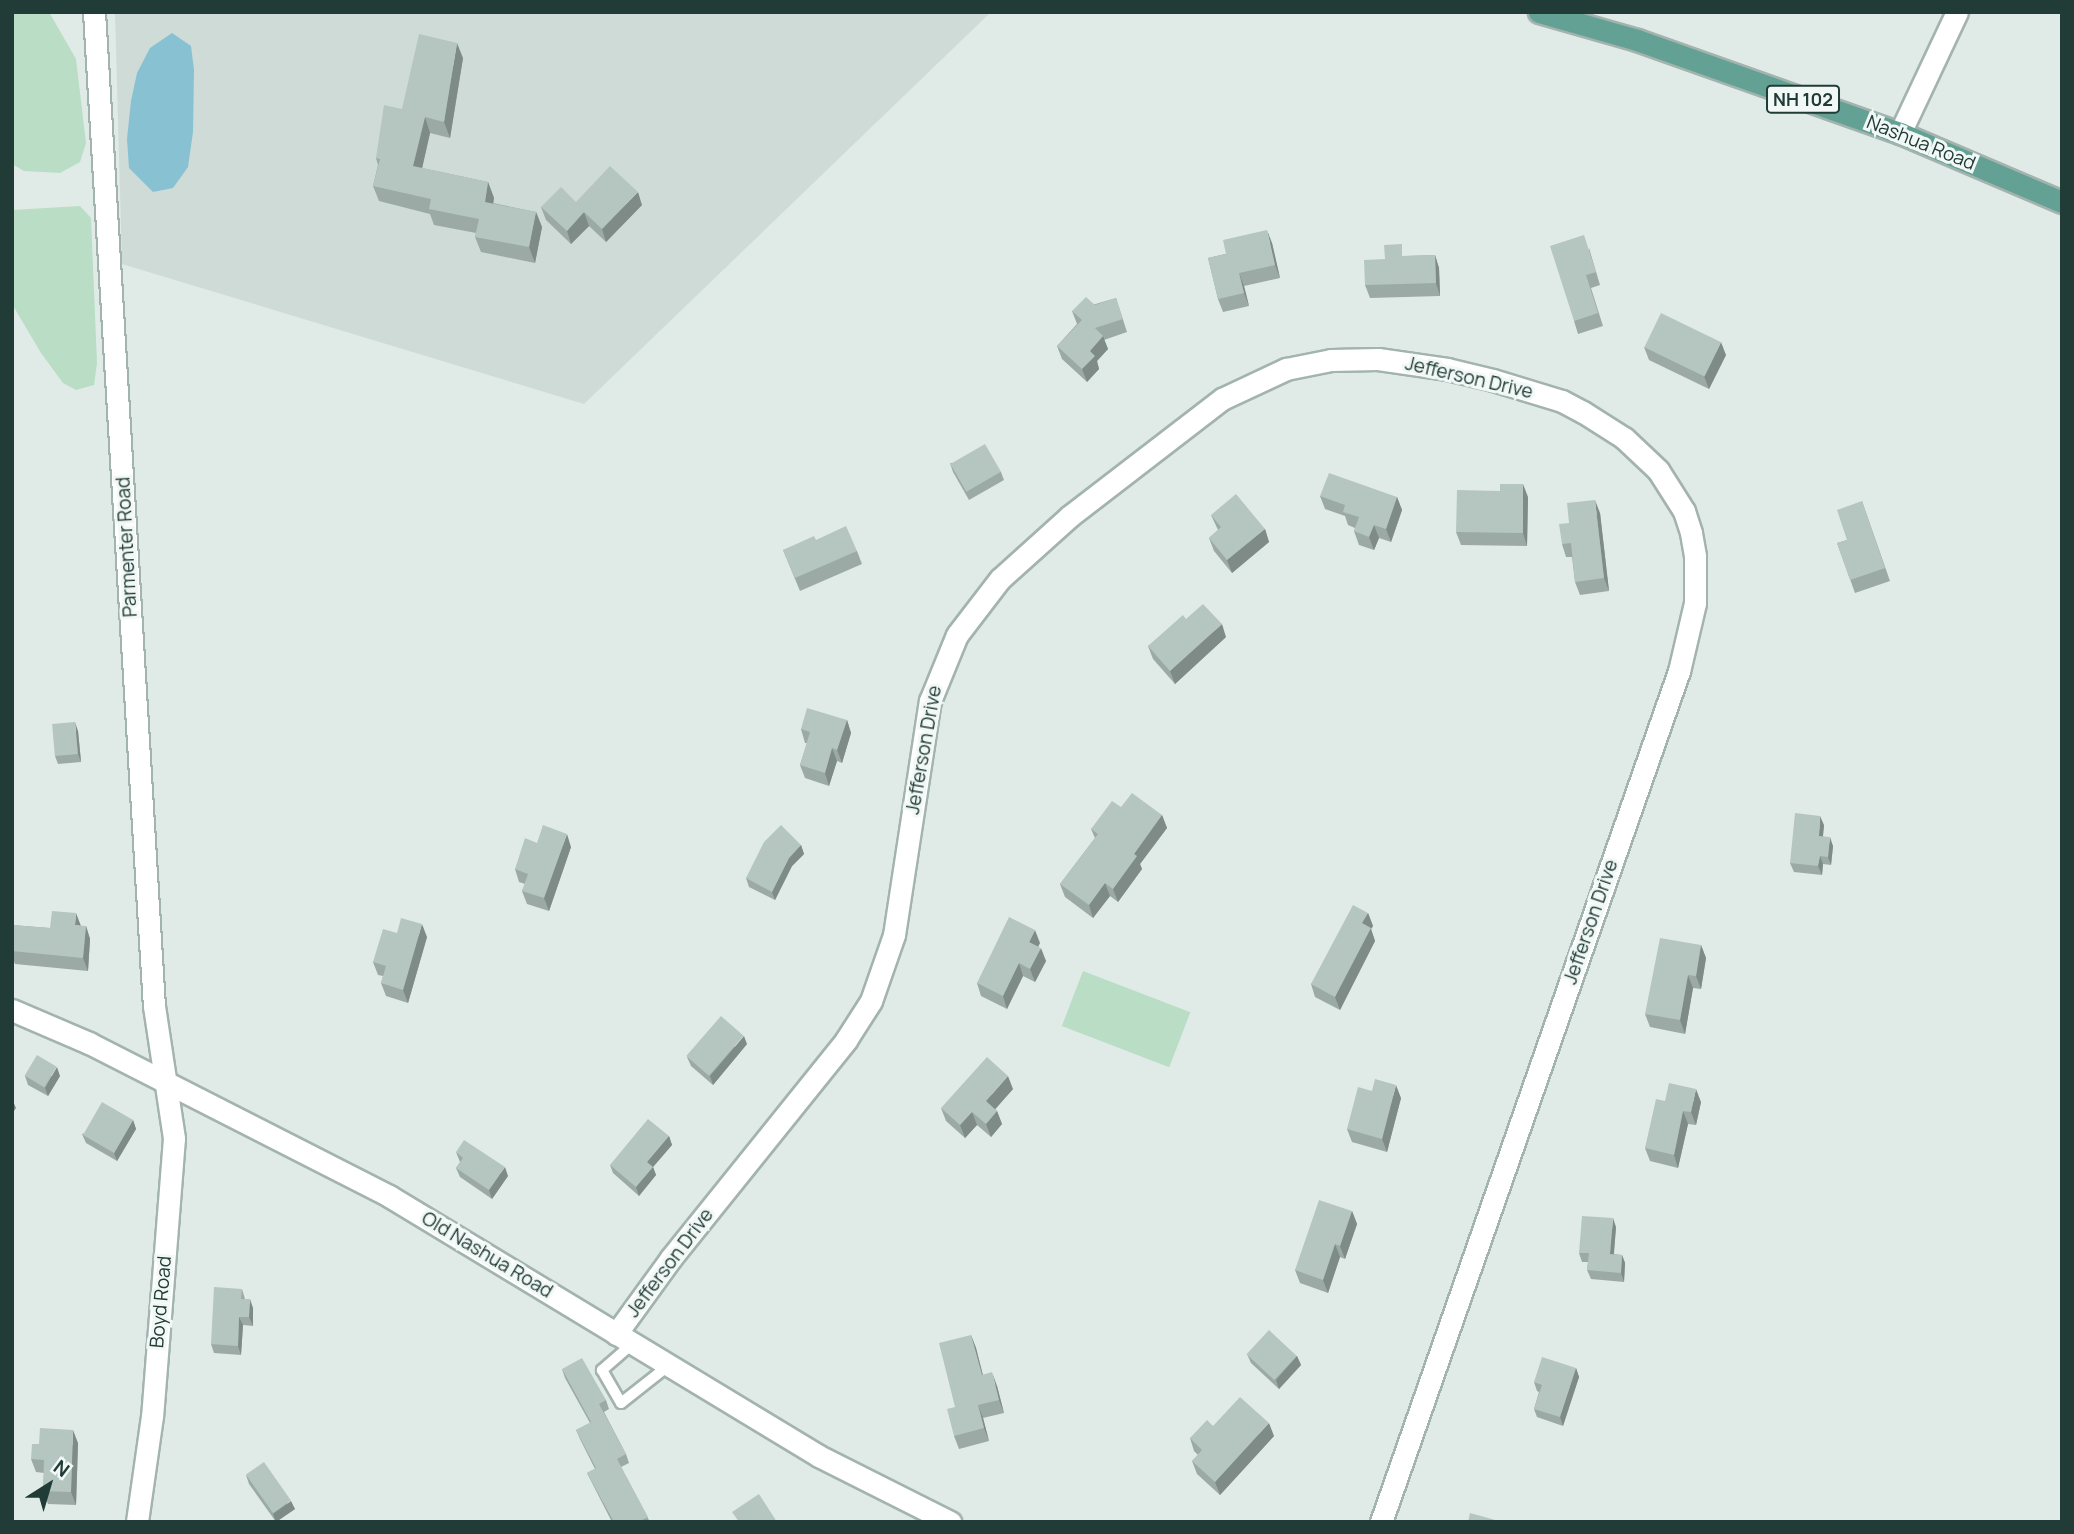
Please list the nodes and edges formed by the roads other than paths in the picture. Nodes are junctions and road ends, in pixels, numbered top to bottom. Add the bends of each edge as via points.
1 (94, 12) edge
2 (1539, 12) edge
3 (1957, 12) edge
4 (1900, 133) junction
5 (2062, 202) edge
6 (12, 1010) edge
7 (166, 1082) junction
8 (624, 1339) junction
9 (668, 1366) junction
10 (137, 1522) edge
11 (950, 1522) edge
12 (1381, 1522) edge

1 - 7 street, Parmenter Road via 154,1006
2 - 4 main road, Nashua Road / NH 102 via 1637,40
3 - 4 street
4 - 5 main road, Nashua Road / NH 102
6 - 7 street, Old Nashua Road
7 - 8 street, Old Nashua Road via 389,1196
7 - 10 street, Boyd Road via 174,1161 152,1416
8 - 9 street, Old Nashua Road
8 - 9 lane via 601,1370 621,1403
8 - 12 street, Jefferson Drive via 671,1258 846,1040 871,1001 894,935 920,749 933,690 957,635 1000,579 1070,516 1222,399 1286,369 1331,360 1378,359 1493,380 1583,412 1623,438 1658,470 1684,511 1691,533 1695,603 1679,671
9 - 11 street, Old Nashua Road via 819,1456

